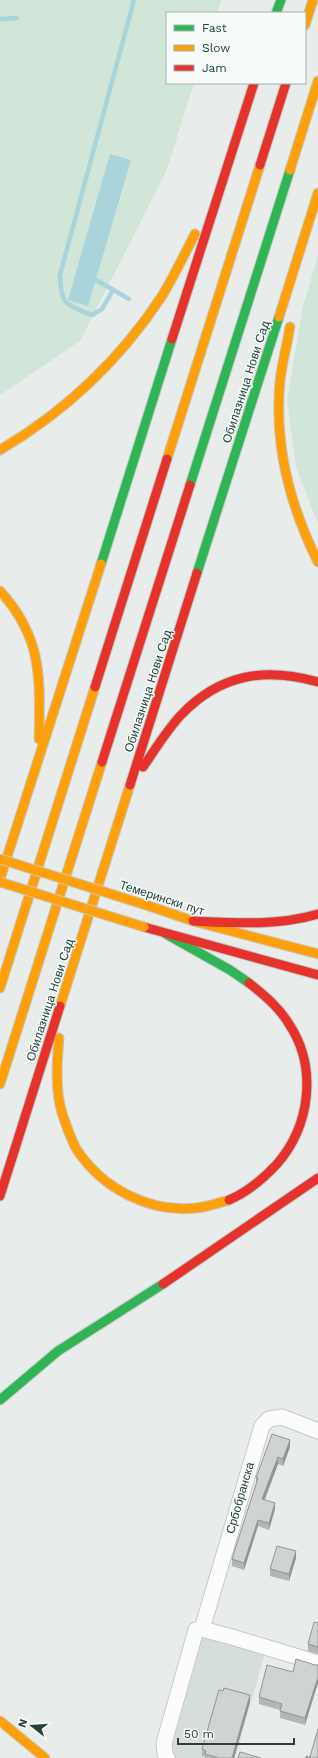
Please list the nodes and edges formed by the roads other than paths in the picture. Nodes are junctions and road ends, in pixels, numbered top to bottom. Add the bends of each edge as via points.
1 (281, 0) edge
2 (313, 0) edge
3 (276, 12) edge
4 (306, 22) edge
5 (318, 81) edge
6 (254, 84) edge
7 (286, 84) edge
8 (219, 192) junction
9 (318, 193) edge
10 (299, 256) junction
11 (0, 450) edge
12 (318, 562) edge
13 (0, 591) edge
14 (318, 682) edge
15 (38, 763) junction
16 (130, 786) junction
17 (0, 859) edge
18 (0, 881) edge
19 (318, 914) edge
20 (192, 921) junction
21 (166, 934) junction
22 (318, 954) edge
23 (318, 974) edge
24 (0, 988) edge
25 (61, 1008) junction
26 (0, 1084) edge
27 (318, 1178) edge
28 (0, 1196) edge
29 (0, 1400) edge
30 (318, 1431) edge
31 (202, 1629) junction
32 (318, 1663) edge
33 (0, 1721) edge
34 (45, 1758) edge
35 (167, 1758) edge

1 - 3 main road
2 - 4 main road
5 - 26 main road
6 - 8 main road
7 - 24 main road
8 - 11 main road via 162,295 102,372 69,404 18,441
8 - 15 main road
9 - 10 main road, Обилазница Нови Сад
10 - 12 main road via 280,381 279,432 292,495
10 - 16 main road, Обилазница Нови Сад
13 - 15 main road via 21,617 37,657
14 - 16 main road via 291,674 269,673 234,679 211,690 181,715
15 - 18 main road
16 - 25 main road, Обилазница Нови Сад
17 - 20 main road, Темерински пут, bridge
18 - 21 main road, bridge
19 - 20 main road via 280,922
20 - 22 main road, Темерински пут
21 - 23 main road
21 - 25 main road via 260,992 290,1024 304,1054 308,1080 307,1095 298,1133 280,1163 249,1190 210,1206 190,1209 162,1208 130,1198 100,1177 74,1144 62,1112 58,1065
25 - 28 main road, Обилазница Нови Сад
27 - 29 main road via 153,1291 58,1351
30 - 31 street, Србобранска via 282,1417 269,1419 262,1426
31 - 32 street
31 - 35 street, Србобранска via 196,1630 164,1743
33 - 34 main road

